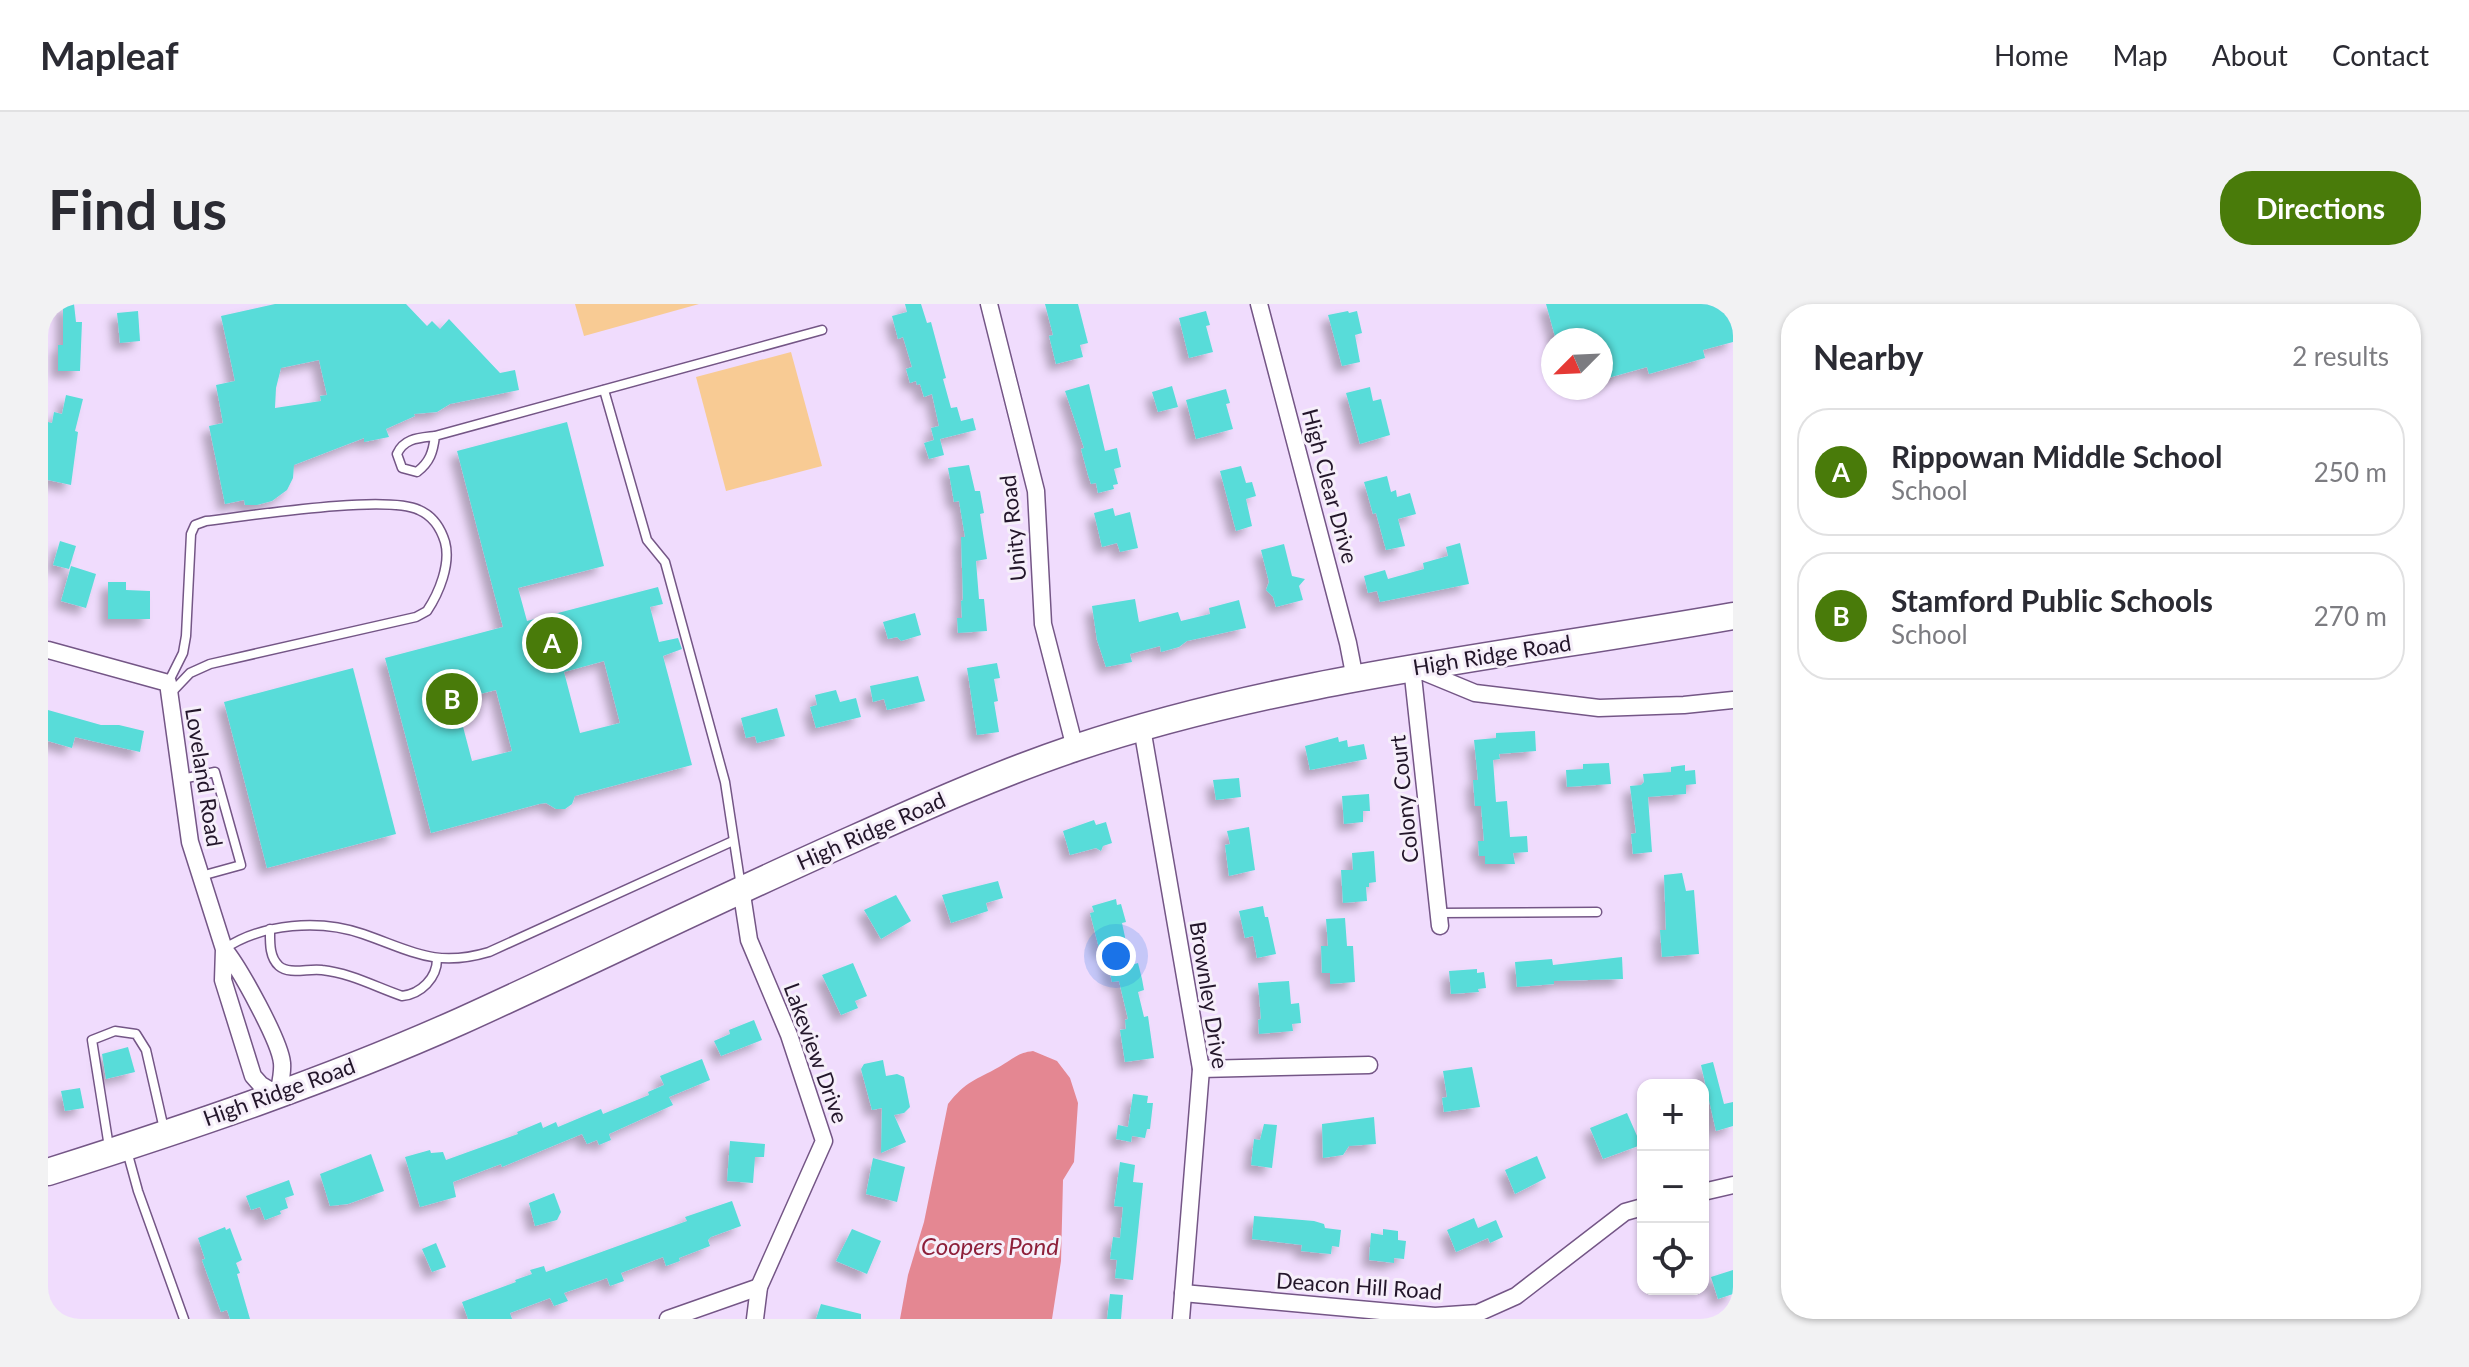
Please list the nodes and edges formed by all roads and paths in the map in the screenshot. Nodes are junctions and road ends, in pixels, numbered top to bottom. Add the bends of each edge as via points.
1 (989, 304) edge
2 (1259, 304) edge
3 (822, 330) dead end
4 (604, 390) junction
5 (435, 436) junction
6 (1733, 616) edge
7 (48, 650) edge
8 (1412, 667) junction
9 (1355, 679) junction
10 (168, 689) junction
11 (1733, 700) edge
12 (1142, 728) junction
13 (1075, 748) junction
14 (181, 779) junction
15 (733, 841) junction
16 (201, 876) junction
17 (741, 888) junction
18 (1597, 912) dead end
19 (1439, 920) joint
20 (270, 929) junction
21 (224, 949) junction
22 (437, 959) junction
23 (1369, 1065) dead end
24 (1201, 1069) junction
25 (278, 1095) junction
26 (165, 1133) junction
27 (118, 1149) junction
28 (48, 1172) edge
29 (1733, 1185) edge
30 (1709, 1191) edge
31 (1637, 1209) edge
32 (759, 1287) junction
33 (1183, 1293) junction
34 (184, 1319) edge
35 (668, 1319) edge
36 (755, 1319) edge
37 (1181, 1319) edge

1 - 13 street, Unity Road via 1036,491 1043,624
2 - 9 street, High Clear Drive
3 - 4 lane
4 - 5 lane
4 - 15 lane via 647,540 665,562 725,782
5 - 5 lane via 401,445 397,454 402,468 417,472 425,466 433,455
6 - 8 main road, High Ridge Road
7 - 10 street, Loveland Road
8 - 9 main road, High Ridge Road
8 - 11 street via 1475,693 1599,708
8 - 19 street, Colony Court
9 - 12 main road, High Ridge Road
10 - 10 lane via 210,664 427,611 448,561 435,521 420,510 375,504 195,525 186,636
10 - 14 street, Loveland Road
12 - 13 main road, High Ridge Road
12 - 24 street, Brownley Drive
13 - 17 main road, High Ridge Road via 968,787
14 - 16 street, Loveland Road
14 - 16 lane via 215,772 241,865
15 - 17 lane
15 - 22 lane via 489,952
16 - 21 street, Loveland Road
17 - 25 main road, High Ridge Road via 457,1023
17 - 32 street, Lakeview Drive via 749,940 789,1035 824,1141
18 - 19 lane
20 - 21 lane
20 - 22 lane via 314,926 360,933
20 - 22 lane via 271,953 285,970 342,973 402,996 422,989
21 - 25 street, Loveland Road via 237,964 280,1052
21 - 25 street, Loveland Road via 223,980 247,1063 261,1085
23 - 24 street
24 - 33 street, Brownley Drive
25 - 26 main road, High Ridge Road
26 - 27 main road, High Ridge Road
26 - 27 lane via 146,1050 136,1034 115,1031 92,1040
27 - 28 main road, High Ridge Road
27 - 34 lane
29 - 30 street
31 - 33 street, Deacon Hill Road via 1625,1212 1516,1296 1478,1313 1435,1316
32 - 35 street
32 - 36 street, Lakeview Drive
33 - 37 street, Brownley Drive

